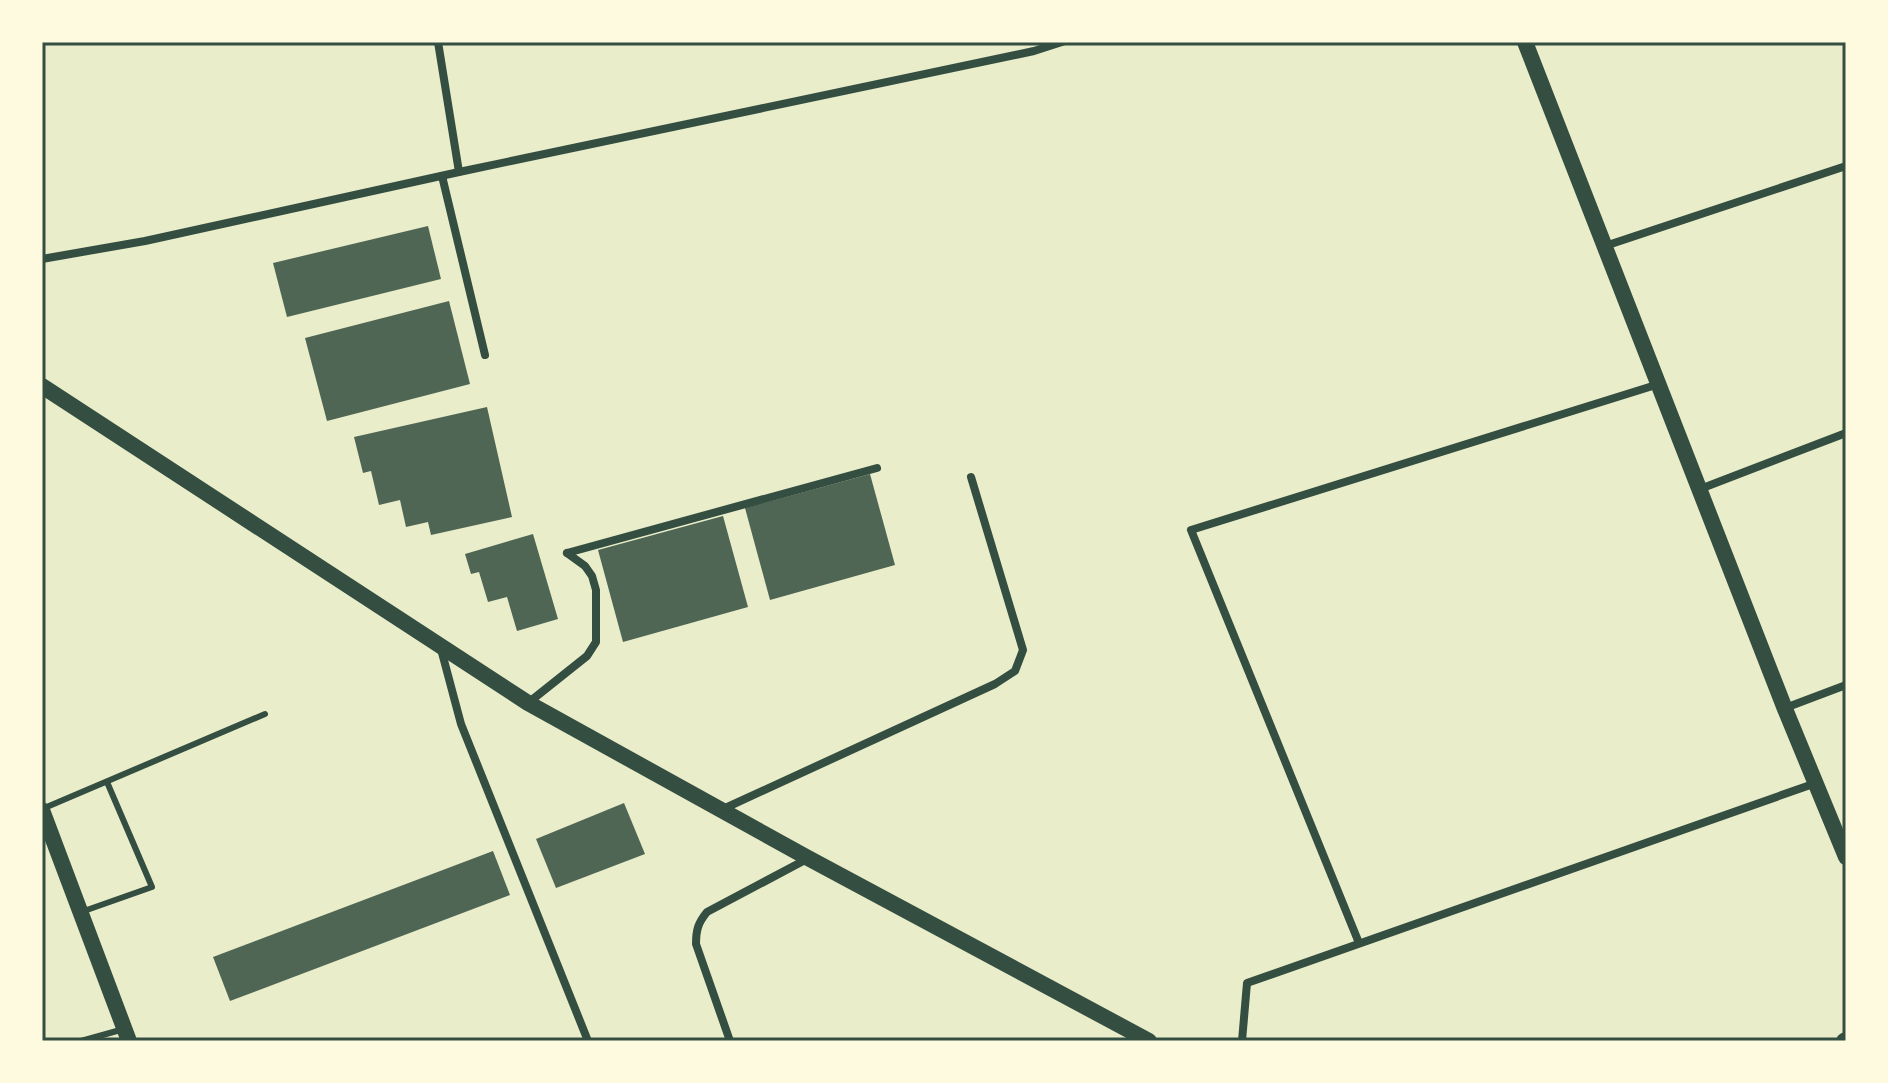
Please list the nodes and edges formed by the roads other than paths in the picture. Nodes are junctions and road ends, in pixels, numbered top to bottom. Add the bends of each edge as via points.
1 (438, 42) edge
2 (1062, 42) edge
3 (1525, 42) edge
4 (1846, 166) edge
5 (459, 172) junction
6 (442, 176) junction
7 (1605, 246) junction
8 (42, 259) edge
9 (485, 355) dead end
10 (1659, 384) junction
11 (42, 386) edge
12 (1846, 433) edge
13 (877, 468) dead end
14 (971, 477) dead end
15 (1700, 489) junction
16 (440, 646) junction
17 (1846, 685) edge
18 (528, 703) junction
19 (1785, 709) junction
20 (265, 714) dead end
21 (107, 782) junction
22 (1816, 783) junction
23 (42, 809) edge
24 (722, 809) junction
25 (1846, 857) edge
26 (808, 858) junction
27 (81, 913) junction
28 (1359, 943) junction
29 (126, 1035) edge
30 (81, 1041) edge
31 (588, 1041) edge
32 (730, 1041) edge
33 (1149, 1041) edge
34 (1242, 1041) edge

1 - 5 street
2 - 5 street
3 - 7 main road
4 - 7 street
5 - 6 street
6 - 8 street
6 - 9 street
7 - 10 main road
10 - 15 main road
10 - 28 street via 1191,530
11 - 16 main road
12 - 15 street
13 - 18 street via 567,553 592,576 596,642 587,656
14 - 24 street via 1023,650 1015,671
15 - 19 main road
16 - 18 main road
16 - 31 street via 461,724
17 - 19 street
18 - 24 main road
19 - 22 main road
20 - 21 lane
21 - 23 lane
21 - 27 lane via 152,887
22 - 25 main road
22 - 28 street
23 - 27 main road
24 - 26 main road
26 - 32 street via 707,912 699,922 696,944
26 - 33 main road
27 - 29 main road
28 - 34 street via 1247,983
29 - 30 lane

